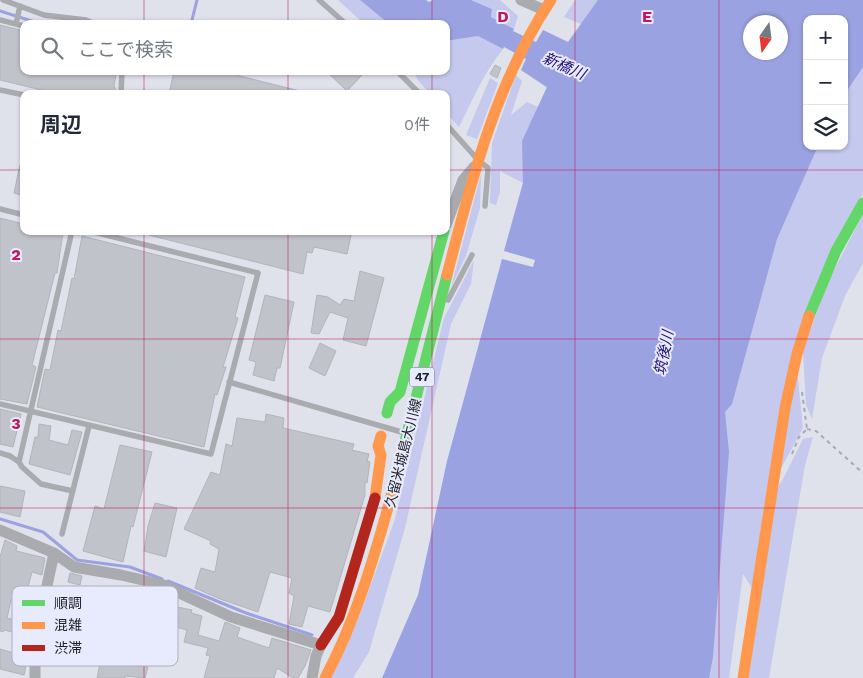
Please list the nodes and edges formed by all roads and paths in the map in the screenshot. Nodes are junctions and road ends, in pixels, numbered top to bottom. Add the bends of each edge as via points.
1 (3, 0) edge
2 (319, 0) edge
3 (522, 0) edge
4 (551, 0) edge
5 (20, 6) junction
6 (544, 10) junction
7 (17, 19) junction
8 (0, 20) edge
9 (86, 20) edge
10 (342, 20) edge
11 (20, 22) edge
12 (122, 75) edge
13 (401, 75) edge
14 (0, 90) edge
15 (121, 90) edge
16 (416, 90) edge
17 (20, 94) edge
18 (450, 128) edge
19 (479, 161) junction
20 (863, 203) edge
21 (485, 206) dead end
22 (0, 209) edge
23 (20, 214) edge
24 (450, 215) edge
25 (71, 235) edge
26 (106, 235) edge
27 (443, 235) edge
28 (472, 255) dead end
29 (439, 308) junction
30 (229, 382) junction
31 (0, 404) edge
32 (30, 411) junction
33 (387, 413) dead end
34 (89, 426) junction
35 (807, 429) dead end
36 (408, 434) junction
37 (381, 436) dead end
38 (0, 453) edge
39 (19, 462) junction
40 (863, 473) edge
41 (73, 492) junction
42 (0, 530) edge
43 (62, 534) dead end
44 (54, 553) junction
45 (47, 586) edge
46 (166, 586) edge
47 (178, 592) edge
48 (321, 645) junction
49 (316, 656) junction
50 (303, 678) edge
51 (312, 678) edge
52 (325, 678) edge
53 (743, 678) edge

1 - 5 lane
2 - 10 lane
3 - 6 street
4 - 6 street, 久留米城島大川線 / 47
5 - 7 lane
5 - 9 lane via 44,14
6 - 19 street, 久留米城島大川線 / 47 via 511,73
7 - 8 lane
7 - 11 lane
12 - 15 lane
13 - 16 lane
14 - 17 lane
18 - 19 lane
19 - 21 lane via 488,168
19 - 24 street via 463,180
19 - 29 street, 久留米城島大川線 / 47
20 - 53 street via 836,249 798,352 785,407
22 - 23 lane
25 - 32 lane
26 - 30 lane via 258,273
27 - 33 street via 400,392 390,402
28 - 29 lane via 449,299
29 - 36 street, 久留米城島大川線 / 47
30 - 34 lane via 210,454
30 - 36 lane
31 - 32 lane
32 - 34 lane
32 - 39 lane
34 - 41 lane
35 - 40 path via 816,431
36 - 52 street, 久留米城島大川線 / 47 via 389,510 357,604
37 - 48 street via 376,494 339,617
38 - 39 lane
39 - 41 lane via 41,484
41 - 43 lane
42 - 44 street
44 - 45 street
44 - 46 street via 74,567
47 - 48 street via 231,617
48 - 49 street
49 - 50 street
49 - 51 street

